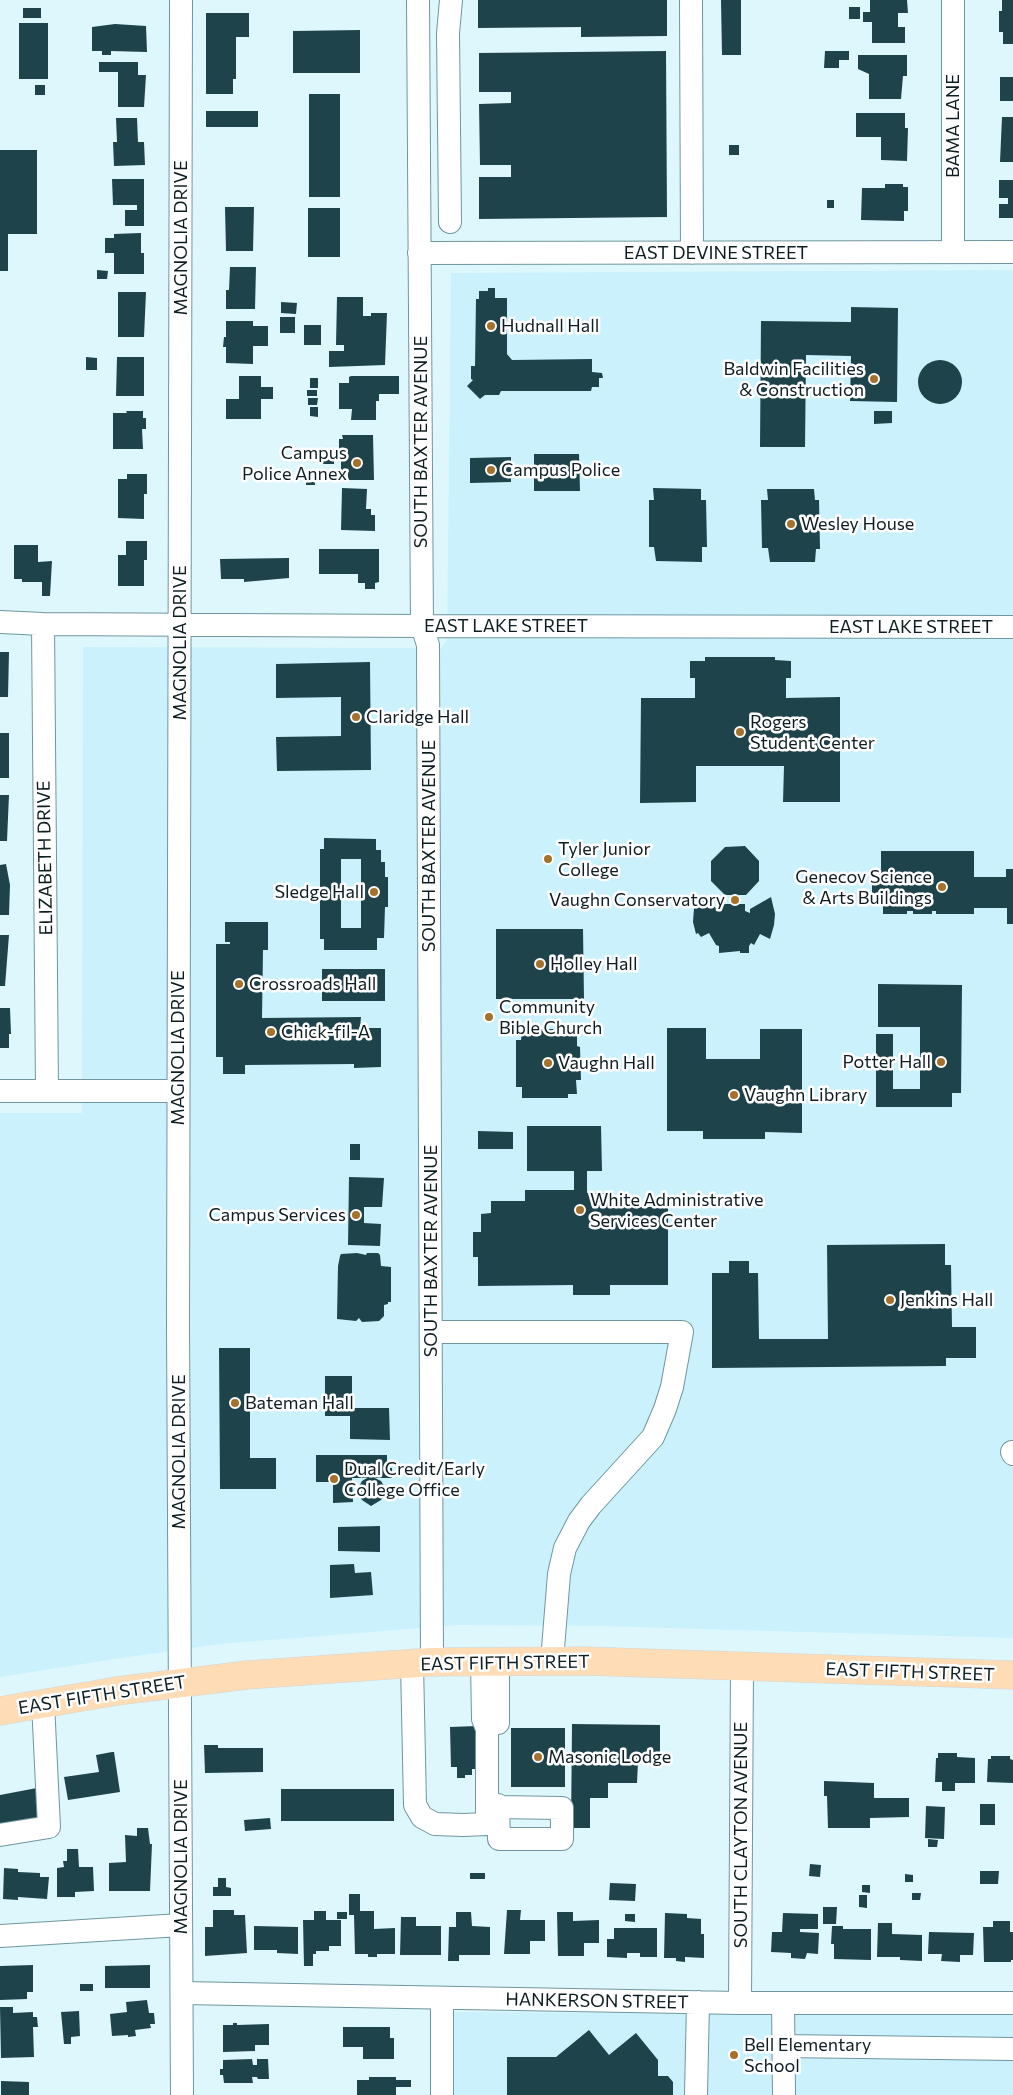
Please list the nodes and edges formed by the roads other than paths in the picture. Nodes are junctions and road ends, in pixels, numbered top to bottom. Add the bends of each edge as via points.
1 (182, 0) edge
2 (691, 0) edge
3 (952, 0) edge
4 (451, 4) edge
5 (418, 5) edge
6 (450, 222) dead end
7 (692, 252) junction
8 (953, 252) junction
9 (1013, 252) edge
10 (419, 253) junction
11 (0, 622) edge
12 (43, 624) junction
13 (180, 624) junction
14 (422, 626) junction
15 (1013, 627) edge
16 (0, 1091) edge
17 (47, 1091) junction
18 (178, 1091) junction
19 (431, 1332) junction
20 (552, 1661) junction
21 (490, 1662) junction
22 (422, 1663) junction
23 (742, 1668) junction
24 (1013, 1675) edge
25 (180, 1683) junction
26 (43, 1703) junction
27 (0, 1711) edge
28 (498, 1808) dead end
29 (0, 1835) edge
30 (181, 1925) junction
31 (0, 1936) edge
32 (182, 1992) junction
33 (442, 1999) junction
34 (698, 2002) junction
35 (740, 2003) junction
36 (783, 2003) junction
37 (1013, 2003) edge
38 (783, 2046) junction
39 (1013, 2049) edge
40 (182, 2095) edge
41 (442, 2095) edge
42 (696, 2095) edge
43 (784, 2095) edge

1 - 13 street, MAGNOLIA DRIVE
2 - 7 street
3 - 8 street, BAMA LANE
4 - 5 street
4 - 6 street via 448,33
5 - 10 street, SOUTH BAXTER AVENUE
7 - 8 street, EAST DEVINE STREET
7 - 10 street, EAST DEVINE STREET
8 - 9 street, EAST DEVINE STREET
10 - 14 street, SOUTH BAXTER AVENUE
11 - 12 street, EAST LAKE STREET
12 - 13 street, EAST LAKE STREET
12 - 17 street, ELIZABETH DRIVE
13 - 14 street, EAST LAKE STREET
13 - 18 street, MAGNOLIA DRIVE
14 - 15 street, EAST LAKE STREET
14 - 19 street, SOUTH BAXTER AVENUE via 428,645
16 - 17 street
17 - 18 street
18 - 25 street, MAGNOLIA DRIVE
19 - 20 street via 682,1332 673,1382 653,1437 591,1505 565,1548 559,1574
19 - 22 street, SOUTH BAXTER AVENUE
20 - 21 main road, EAST FIFTH STREET
20 - 23 main road, EAST FIFTH STREET
21 - 22 main road, EAST FIFTH STREET
21 - 22 street, SOUTH BAXTER AVENUE via 483,1718 487,1729 487,1824 435,1824 422,1817 415,1805
21 - 28 street
22 - 25 main road, EAST FIFTH STREET via 315,1669
23 - 24 main road, EAST FIFTH STREET
23 - 35 street, SOUTH CLAYTON AVENUE
25 - 26 main road, EAST FIFTH STREET
25 - 30 street, MAGNOLIA DRIVE
26 - 27 main road, EAST FIFTH STREET
26 - 29 street via 49,1827
30 - 31 street
30 - 32 street, MAGNOLIA DRIVE
32 - 33 street, HANKERSON STREET
32 - 40 street, MAGNOLIA DRIVE
33 - 34 street, HANKERSON STREET
33 - 41 street
34 - 35 street, HANKERSON STREET
34 - 42 street
35 - 36 street, HANKERSON STREET
36 - 37 street, HANKERSON STREET
36 - 38 street
38 - 39 street
38 - 43 street

